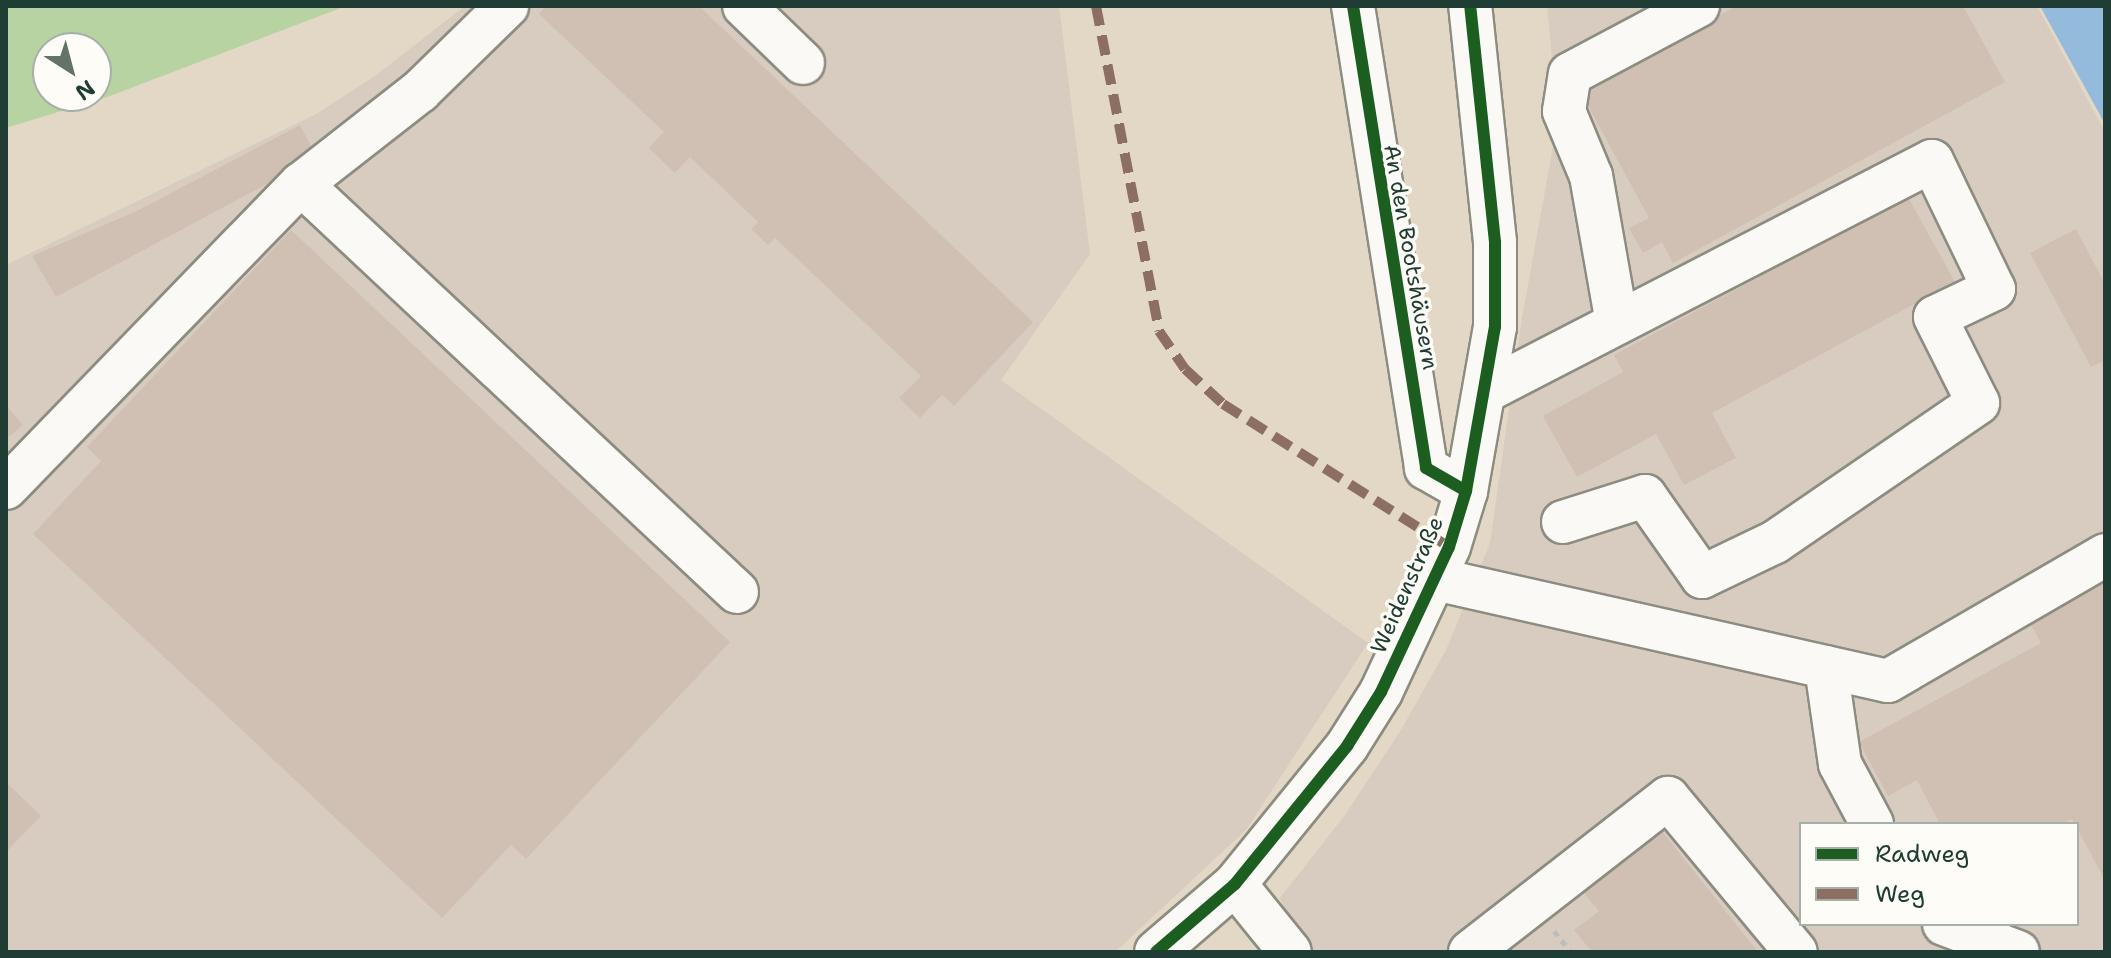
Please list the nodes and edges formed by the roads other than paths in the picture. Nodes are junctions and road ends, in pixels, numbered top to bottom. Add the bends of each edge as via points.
1 (507, 6) edge
2 (744, 6) edge
3 (1353, 6) edge
4 (1470, 6) edge
5 (1698, 6) edge
6 (803, 63) dead end
7 (301, 184) junction
8 (1617, 323) junction
9 (1484, 392) junction
10 (6, 488) edge
11 (1466, 491) junction
12 (1563, 522) dead end
13 (2105, 555) edge
14 (1435, 579) junction
15 (737, 592) dead end
16 (1826, 667) junction
17 (1871, 822) edge
18 (1235, 884) junction
19 (1949, 926) edge
20 (1156, 952) edge
21 (1290, 952) edge
22 (1470, 952) edge
23 (1796, 952) edge
24 (2018, 952) edge

1 - 7 street via 420,91
2 - 6 street
3 - 11 street, An den Bootshäusern via 1426,468
4 - 9 street, Weidenstraße via 1495,242 1495,327
5 - 8 street via 1570,74 1564,111 1591,176
7 - 10 street
7 - 15 street
8 - 9 street
8 - 12 street via 1932,161 1994,289 1935,317 1978,403 1775,542 1702,577 1645,496
9 - 11 street, Weidenstraße
11 - 14 street, Weidenstraße
13 - 16 street via 1888,681
14 - 16 street
14 - 18 street, Weidenstraße via 1381,692 1347,746
16 - 17 street via 1840,764
18 - 20 street, Weidenstraße
18 - 21 street
19 - 24 street
22 - 23 street via 1668,798

